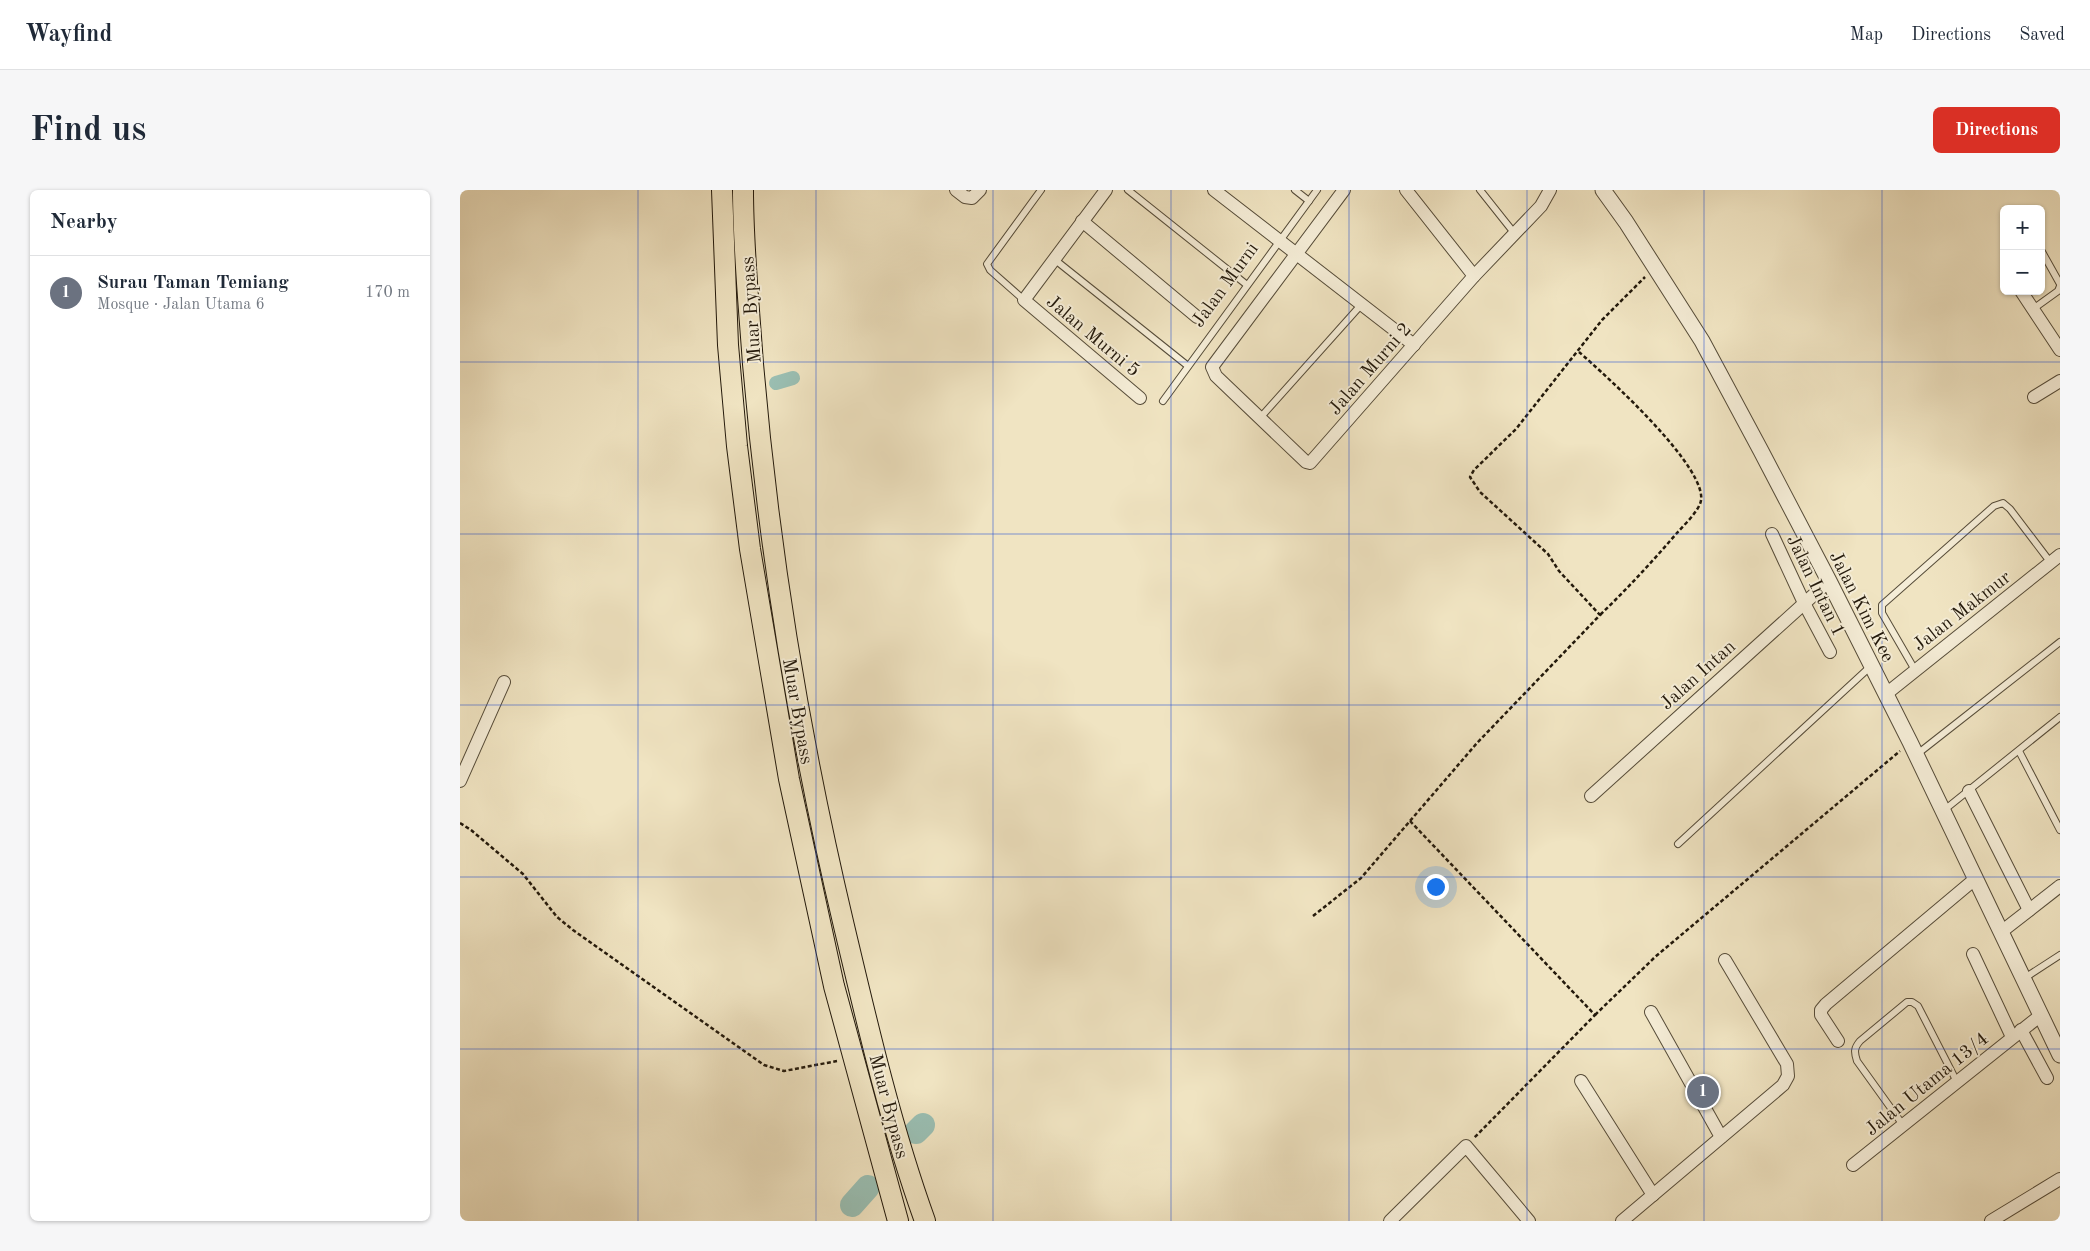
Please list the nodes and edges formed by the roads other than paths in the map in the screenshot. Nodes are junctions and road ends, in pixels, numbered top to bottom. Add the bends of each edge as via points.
1 (722, 190) edge
2 (743, 190) edge
3 (956, 190) edge
4 (980, 190) edge
5 (1041, 190) edge
6 (1106, 190) edge
7 (1128, 190) edge
8 (1214, 190) edge
9 (1295, 190) edge
10 (1317, 190) edge
11 (1344, 190) edge
12 (1406, 190) edge
13 (1480, 190) edge
14 (1550, 190) edge
15 (1603, 190) edge
16 (1309, 201) junction
17 (1082, 221) junction
18 (1514, 234) junction
19 (1278, 241) junction
20 (1296, 255) junction
21 (2045, 257) edge
22 (1054, 259) junction
23 (1474, 276) junction
24 (1247, 285) junction
25 (2060, 285) edge
26 (2024, 295) edge
27 (1024, 300) junction
28 (1361, 304) junction
29 (2033, 309) junction
30 (1197, 317) dead end
31 (1414, 346) junction
32 (2060, 350) edge
33 (1188, 366) junction
34 (2060, 381) edge
35 (2034, 397) dead end
36 (1140, 398) dead end
37 (1163, 400) dead end
38 (1260, 418) junction
39 (1772, 534) dead end
40 (2055, 559) edge
41 (1829, 581) junction
42 (1804, 603) junction
43 (2060, 642) edge
44 (1830, 652) dead end
45 (1871, 666) junction
46 (1914, 670) junction
47 (504, 682) dead end
48 (1886, 694) junction
49 (2060, 717) edge
50 (1913, 749) junction
51 (2019, 751) junction
52 (460, 781) edge
53 (1969, 791) junction
54 (1591, 796) dead end
55 (1942, 811) junction
56 (2060, 830) edge
57 (1678, 844) dead end
58 (1975, 879) junction
59 (2060, 886) edge
60 (2029, 910) junction
61 (2001, 932) junction
62 (1973, 954) dead end
63 (2060, 955) edge
64 (1725, 960) dead end
65 (2023, 978) junction
66 (1651, 1012) dead end
67 (2041, 1014) junction
68 (2055, 1032) edge
69 (2017, 1033) junction
70 (1838, 1041) dead end
71 (2060, 1055) edge
72 (2047, 1078) dead end
73 (1581, 1080) dead end
74 (1957, 1082) junction
75 (1903, 1125) junction
76 (1721, 1137) junction
77 (1854, 1165) dead end
78 (2060, 1178) edge
79 (1653, 1195) junction
80 (898, 1221) edge
81 (925, 1221) edge
82 (1390, 1221) edge
83 (1529, 1221) edge
84 (1622, 1221) edge
85 (1991, 1221) edge

1 - 80 highway, Muar Bypass via 728,345 737,446 750,549 789,779 834,986
2 - 81 highway, Muar Bypass via 760,442 774,562 802,734 862,1004
3 - 4 street via 972,198
5 - 27 lane via 987,264
6 - 17 street
7 - 24 lane
8 - 19 street
9 - 16 lane
10 - 16 lane, Jalan Murni
11 - 20 street
12 - 23 street
13 - 18 lane
14 - 18 street, Jalan Murni 2 via 1541,206
15 - 41 street, Jalan Kim Kee via 1702,341
16 - 19 lane, Jalan Murni
17 - 22 street
17 - 30 street
18 - 23 street, Jalan Murni 2
19 - 20 street
19 - 24 lane, Jalan Murni
20 - 28 street
20 - 38 street, Jalan Murni 2 via 1212,367 1216,376
21 - 25 lane
22 - 27 street
22 - 33 lane
23 - 31 street, Jalan Murni 2
24 - 33 lane, Jalan Murni
25 - 29 lane via 2058,291
26 - 29 street
27 - 36 street, Jalan Murni 5
28 - 31 street
28 - 38 lane
29 - 32 street
31 - 38 street, Jalan Murni 2 via 1310,463
33 - 37 lane, Jalan Murni
34 - 35 street
39 - 42 street, Jalan Intan 1
40 - 46 street, Jalan Makmur
40 - 46 lane via 2010,509 2003,503 1994,506 1882,605 1882,613
41 - 42 street, Jalan Intan
41 - 45 street, Jalan Kim Kee
42 - 44 street, Jalan Intan 1
42 - 54 street, Jalan Intan
43 - 50 lane
45 - 48 street, Jalan Kim Kee
45 - 57 lane
46 - 48 street, Jalan Makmur
47 - 52 street
48 - 50 street, Jalan Kim Kee
49 - 51 lane
50 - 55 street, Jalan Kim Kee
51 - 53 lane
51 - 56 lane
53 - 55 lane
53 - 60 street
55 - 58 street, Jalan Kim Kee
58 - 61 street, Jalan Kim Kee
58 - 70 street via 1826,1004 1821,1015
59 - 60 street
60 - 61 street
61 - 65 street, Jalan Kim Kee
62 - 69 street
63 - 65 lane
64 - 76 street via 1787,1064 1788,1076 1783,1085
65 - 67 street, Jalan Kim Kee
66 - 76 street
67 - 68 street, Jalan Kim Kee
67 - 69 street, Jalan Utama 13/4
68 - 71 street, Jalan Kim Kee
69 - 72 street
69 - 74 street, Jalan Utama 13/4
73 - 79 street
74 - 75 street, Jalan Utama 13/4
74 - 75 lane via 1918,1006 1906,1002 1854,1048 1857,1061
75 - 77 street, Jalan Utama 13/4
76 - 79 street
78 - 85 street
79 - 84 street
82 - 83 street via 1466,1146

